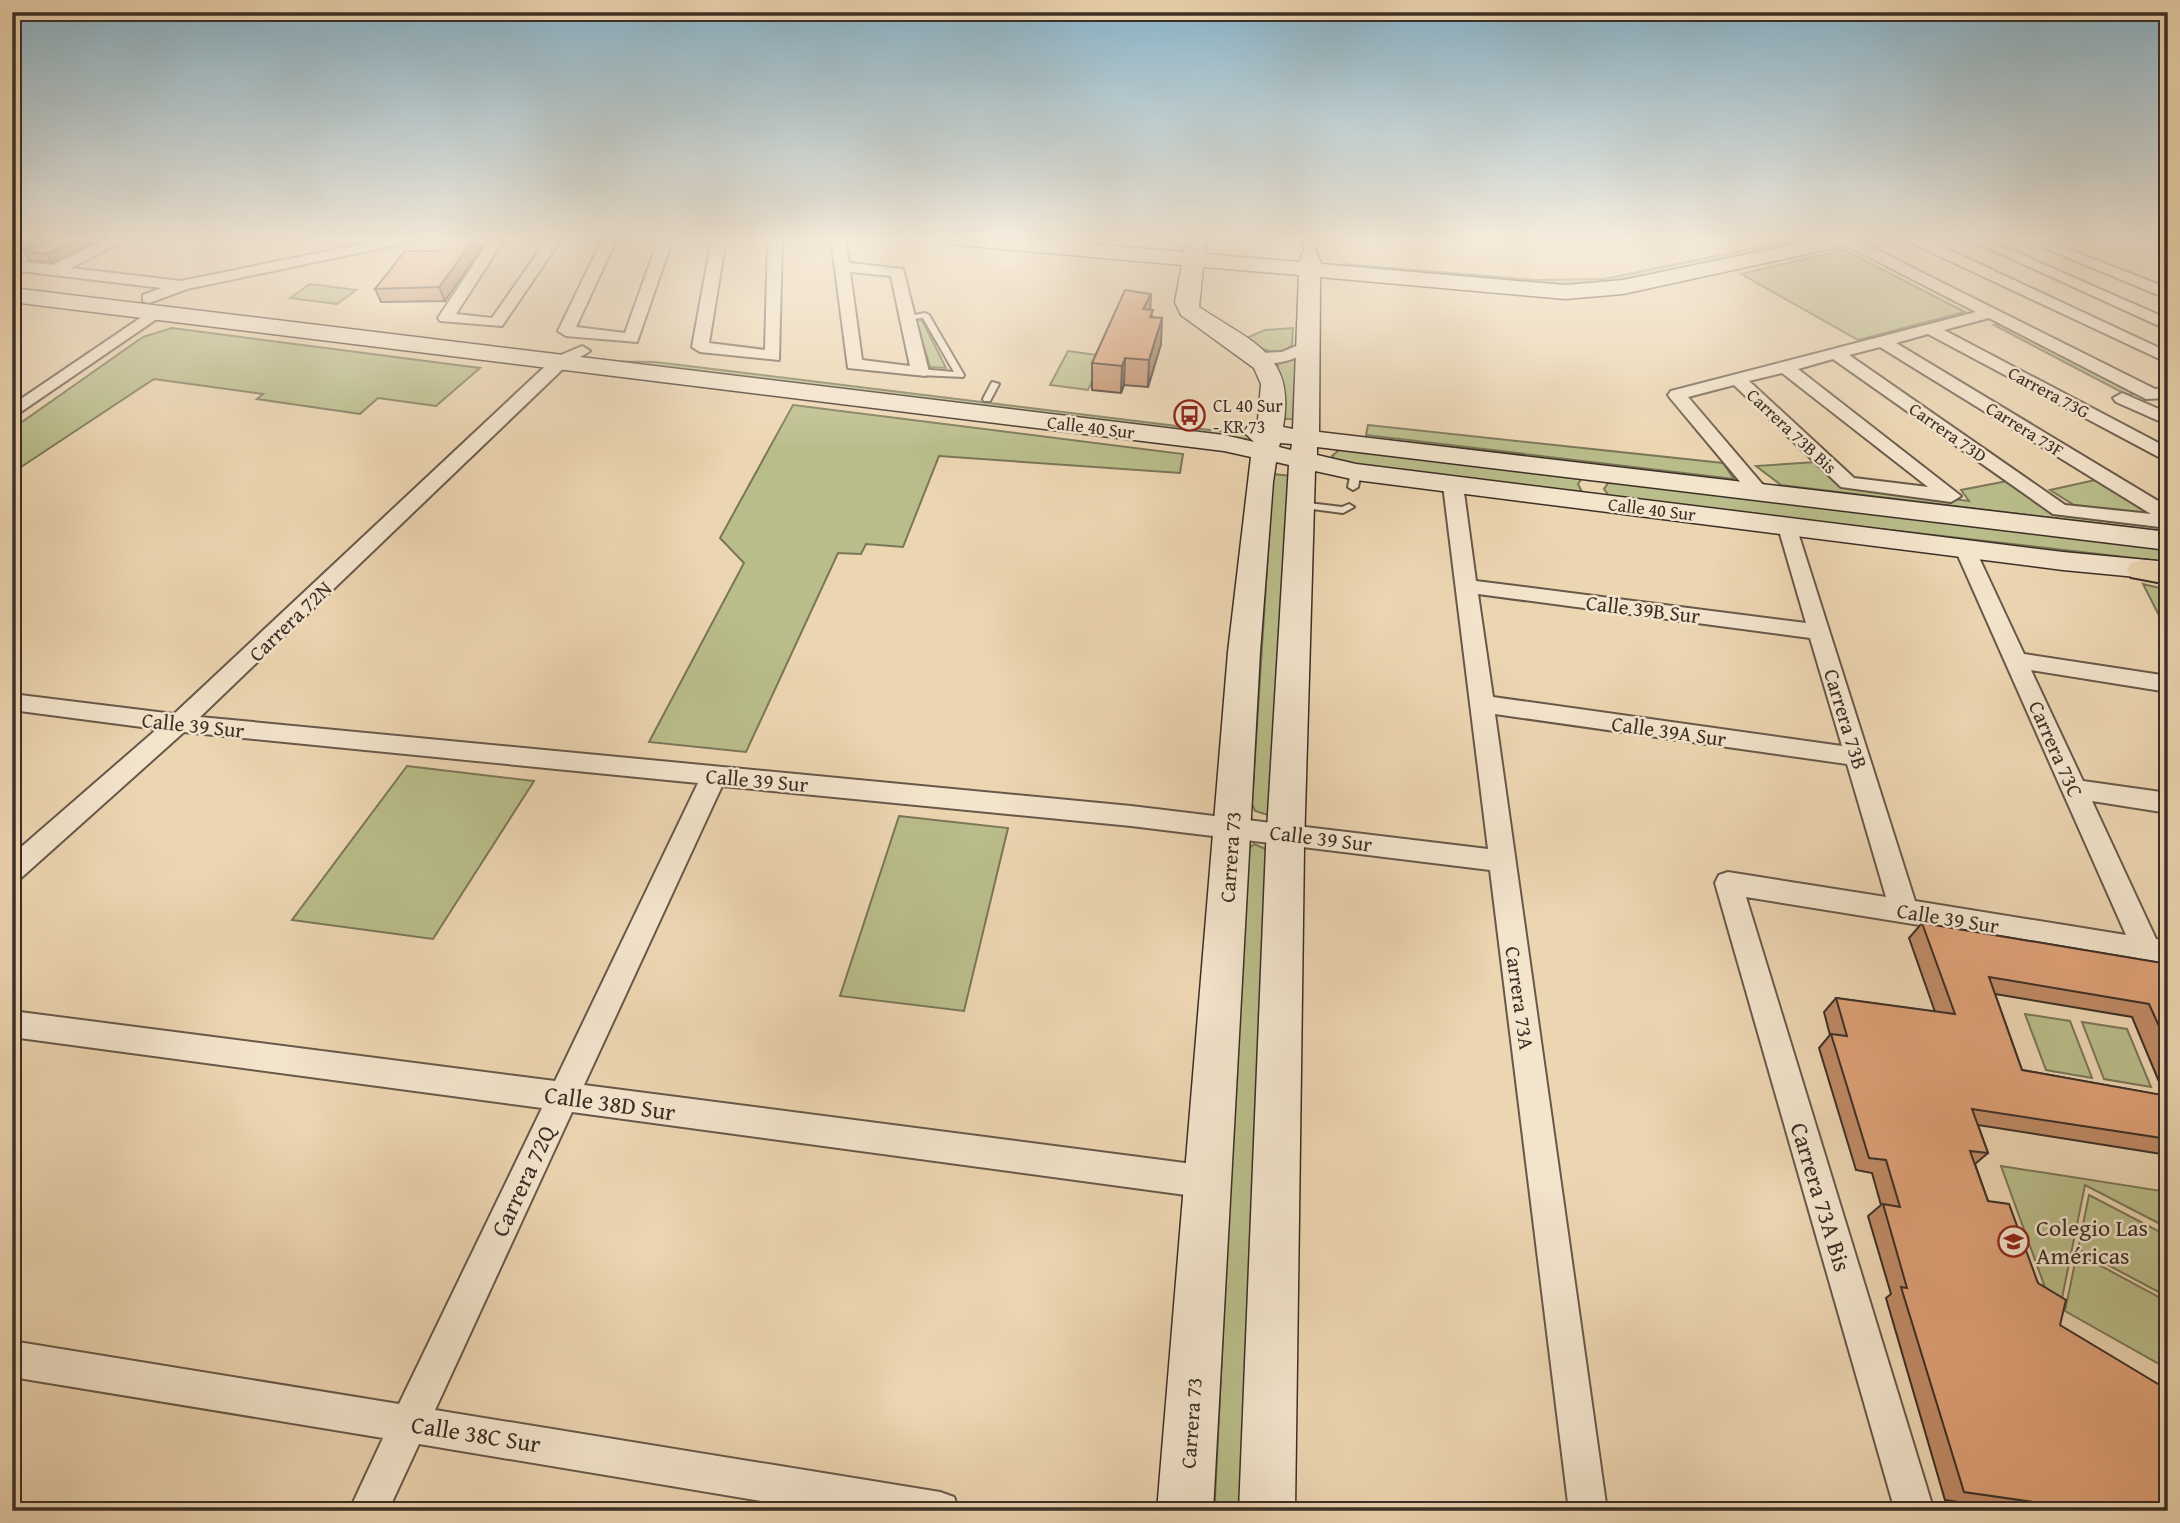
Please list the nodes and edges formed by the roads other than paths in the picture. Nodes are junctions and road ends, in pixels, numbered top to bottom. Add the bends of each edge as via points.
1 (147, 309) edge
2 (191, 309) edge
3 (452, 309) edge
4 (506, 309) edge
5 (582, 309) edge
6 (641, 309) edge
7 (707, 309) edge
8 (774, 309) edge
9 (846, 309) edge
10 (906, 309) edge
11 (1189, 309) edge
12 (1309, 309) edge
13 (1983, 309) edge
14 (2063, 309) edge
15 (2134, 309) edge
16 (1991, 313) junction
17 (908, 317) junction
18 (1969, 319) junction
19 (2168, 324) edge
20 (1930, 329) junction
21 (1882, 341) junction
22 (1308, 346) junction
23 (567, 348) junction
24 (1836, 354) junction
25 (1256, 358) junction
26 (2168, 358) edge
27 (1785, 367) junction
28 (920, 372) junction
29 (1737, 379) junction
30 (2160, 394) edge
31 (12, 413) edge
32 (2168, 420) edge
33 (1267, 443) junction
34 (1304, 450) junction
35 (2168, 456) edge
36 (1608, 474) junction
37 (1453, 485) junction
38 (1759, 492) junction
39 (1607, 504) junction
40 (1300, 505) junction
41 (1349, 507) dead end
42 (2168, 516) edge
43 (2168, 522) edge
44 (1788, 527) junction
45 (2168, 541) edge
46 (1965, 549) junction
47 (2160, 572) edge
48 (1466, 586) junction
49 (1820, 632) junction
50 (2016, 660) junction
51 (2168, 684) edge
52 (12, 702) edge
53 (1481, 704) junction
54 (179, 724) junction
55 (1857, 757) junction
56 (715, 776) junction
57 (2074, 789) junction
58 (2168, 803) edge
59 (1232, 828) junction
60 (1286, 834) junction
61 (1502, 861) junction
62 (12, 871) edge
63 (1727, 883) joint
64 (1903, 911) junction
65 (2157, 952) edge
66 (12, 1024) edge
67 (563, 1097) junction
68 (1208, 1182) junction
69 (12, 1359) edge
70 (409, 1423) junction
71 (368, 1511) edge
72 (940, 1511) edge
73 (1185, 1511) edge
74 (1267, 1511) edge
75 (1588, 1511) edge
76 (1915, 1511) edge

1 - 31 street
2 - 23 street, Calle 40 Sur
3 - 4 street via 446,318 496,323
5 - 23 street, Carrera 72N
6 - 23 street, Calle 40 Sur via 631,339
7 - 8 street via 700,347 773,356
9 - 28 street via 853,364
10 - 17 street
11 - 25 street, Carrera 73
12 - 22 street
13 - 16 street
14 - 26 street
15 - 19 street
16 - 18 street
16 - 30 street
17 - 28 street
17 - 28 lane via 925,315 960,375
18 - 20 street
18 - 32 street
20 - 21 street
20 - 35 street, Carrera 73G
21 - 24 street
21 - 42 street, Carrera 73F
22 - 25 street via 1284,357
22 - 34 street
23 - 33 street, Calle 40 Sur via 1224,443
23 - 33 street, Calle 40 Sur via 991,392
23 - 54 street, Carrera 72N
24 - 27 street
24 - 43 street, Carrera 73D via 2060,510
25 - 33 street, Carrera 73 via 1272,377
27 - 29 street
27 - 29 street, Carrera 73B Bis via 1951,496 1848,484
29 - 38 street via 1677,395
33 - 34 street, Calle 40 Sur
33 - 59 street, Carrera 73 via 1247,612
34 - 36 street, Calle 40 Sur
34 - 37 street, Calle 40 Sur via 1355,480
34 - 40 street
36 - 38 street, Calle 40 Sur
36 - 39 street via 1589,486 1593,496
37 - 39 street, Calle 40 Sur
37 - 48 street, Carrera 73A
38 - 45 street, Calle 40 Sur
39 - 44 street, Calle 40 Sur
40 - 41 lane
40 - 60 street
44 - 46 street, Calle 40 Sur
44 - 49 street, Carrera 73B
46 - 47 street, Calle 40 Sur
46 - 50 street, Carrera 73C
48 - 49 street, Calle 39B Sur
48 - 53 street, Carrera 73A
49 - 55 street, Carrera 73B
50 - 51 street
50 - 57 street, Carrera 73C
52 - 54 street, Calle 39 Sur
53 - 55 street, Calle 39A Sur
53 - 61 street, Carrera 73A
54 - 56 street, Calle 39 Sur
54 - 62 street, Carrera 72N
55 - 64 street, Carrera 73B
56 - 59 street, Calle 39 Sur
56 - 67 street, Carrera 72Q
57 - 58 street
57 - 65 street, Carrera 73C
59 - 60 street, Calle 39 Sur
59 - 68 street, Carrera 73
60 - 61 street, Calle 39 Sur
60 - 74 street
61 - 75 street, Carrera 73A
63 - 64 street, Calle 39 Sur
63 - 76 street, Carrera 73A Bis
64 - 65 street, Calle 39 Sur
66 - 67 street, Calle 38D Sur
67 - 68 street, Calle 38D Sur
67 - 70 street, Carrera 72Q
68 - 73 street, Carrera 73
69 - 70 street, Calle 38C Sur
70 - 71 street, Carrera 72Q
70 - 72 street, Calle 38C Sur

